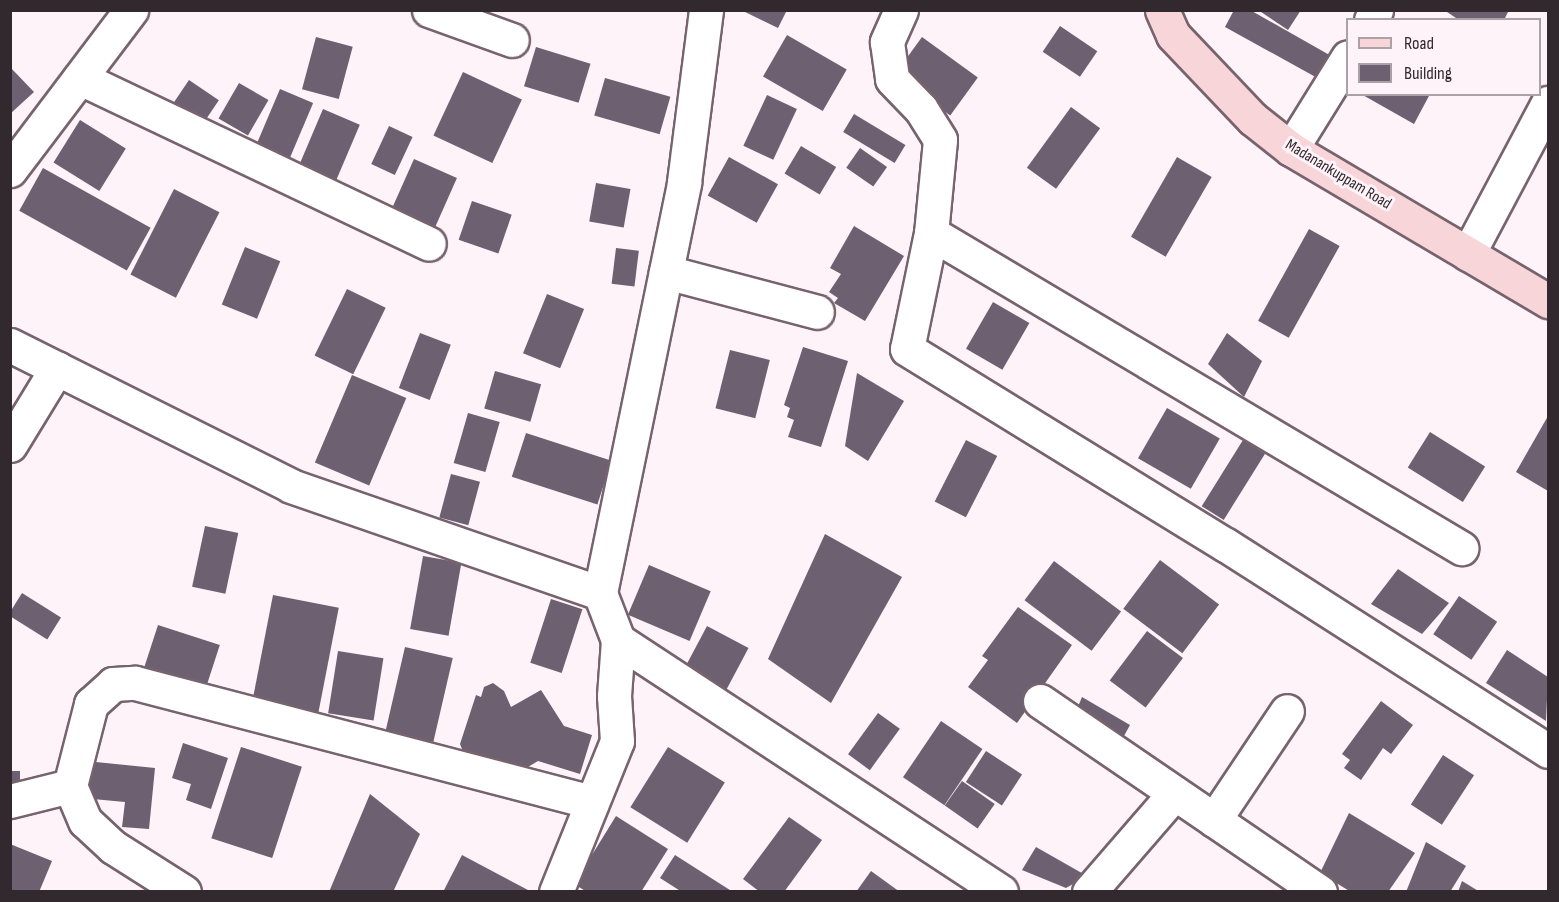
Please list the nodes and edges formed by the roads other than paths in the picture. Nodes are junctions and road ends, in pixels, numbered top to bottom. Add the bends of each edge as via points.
1 (131, 10) edge
2 (429, 10) edge
3 (706, 10) edge
4 (901, 10) edge
5 (1162, 10) edge
6 (512, 40) dead end
7 (1346, 59) edge
8 (80, 78) junction
9 (1548, 103) edge
10 (1291, 149) junction
11 (11, 167) edge
12 (931, 233) junction
13 (429, 243) dead end
14 (1468, 254) junction
15 (666, 272) junction
16 (1548, 301) edge
17 (817, 312) dead end
18 (10, 345) edge
19 (57, 368) junction
20 (10, 446) edge
21 (1461, 548) dead end
22 (600, 594) junction
23 (618, 640) junction
24 (1040, 700) dead end
25 (1287, 711) dead end
26 (1548, 751) edge
27 (69, 786) junction
28 (1173, 795) junction
29 (10, 801) edge
30 (592, 802) junction
31 (1214, 820) junction
32 (184, 891) edge
33 (556, 891) edge
34 (1001, 891) edge
35 (1089, 891) edge
36 (1320, 891) edge

1 - 8 street
2 - 6 street
3 - 15 street via 684,182
4 - 12 street via 887,42 892,79 921,109 940,140
5 - 10 main road, Madanankuppam Road via 1173,35 1253,119
7 - 10 street
8 - 11 street
8 - 13 street
9 - 14 street
10 - 14 main road, Madanankuppam Road
12 - 21 street
12 - 26 street via 907,349 1226,545
14 - 16 main road, Madanankuppam Road
15 - 17 street
15 - 22 street
18 - 19 street
19 - 20 street
19 - 22 street via 291,486
22 - 23 street
23 - 30 street via 614,696 617,741
23 - 34 street
24 - 28 street
25 - 31 street
27 - 29 street
27 - 30 street via 91,704 113,684 135,683
27 - 32 street via 85,821 113,847
28 - 31 street
28 - 35 street
30 - 33 street
31 - 36 street

